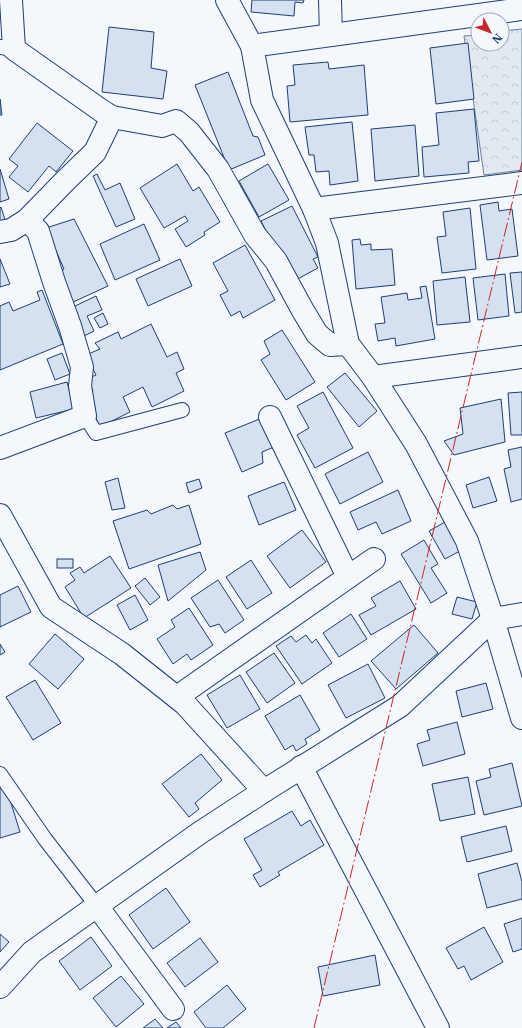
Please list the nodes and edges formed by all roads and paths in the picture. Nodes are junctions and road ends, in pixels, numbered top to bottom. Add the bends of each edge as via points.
1 (11, 0) edge
2 (227, 0) edge
3 (330, 0) edge
4 (522, 9) edge
5 (331, 36) junction
6 (252, 46) junction
7 (7, 48) edge
8 (112, 116) junction
9 (522, 183) edge
10 (314, 209) junction
11 (28, 220) junction
12 (0, 232) edge
13 (348, 344) junction
14 (522, 357) edge
15 (373, 377) junction
16 (182, 410) dead end
17 (85, 416) junction
18 (270, 417) dead end
19 (0, 448) edge
20 (0, 515) edge
21 (374, 559) dead end
22 (348, 577) junction
23 (522, 614) edge
24 (493, 619) junction
25 (176, 697) junction
26 (522, 718) edge
27 (301, 767) junction
28 (0, 774) edge
29 (264, 790) junction
30 (97, 906) junction
31 (0, 986) edge
32 (173, 1009) dead end
33 (438, 1028) edge

1 - 7 street
2 - 6 street
3 - 5 street
4 - 5 street
5 - 6 street
6 - 10 street via 262,100
7 - 8 street
8 - 11 street via 95,152
8 - 13 street via 162,126 176,121 189,132 218,169 255,235 276,260 317,334 330,345
9 - 10 street
10 - 13 street via 327,243
11 - 12 street via 12,230
11 - 17 street via 38,231 80,360 80,386
13 - 15 street
14 - 15 street
15 - 24 street via 416,444 466,541
16 - 17 lane via 96,434
17 - 19 street
18 - 22 street
20 - 25 street via 51,607 122,654
21 - 22 street
22 - 25 street
23 - 24 street
24 - 26 street
24 - 27 street via 400,706
25 - 29 street
27 - 29 street
27 - 33 street
28 - 30 lane via 45,839
29 - 30 street
30 - 31 street via 32,952
30 - 32 street

